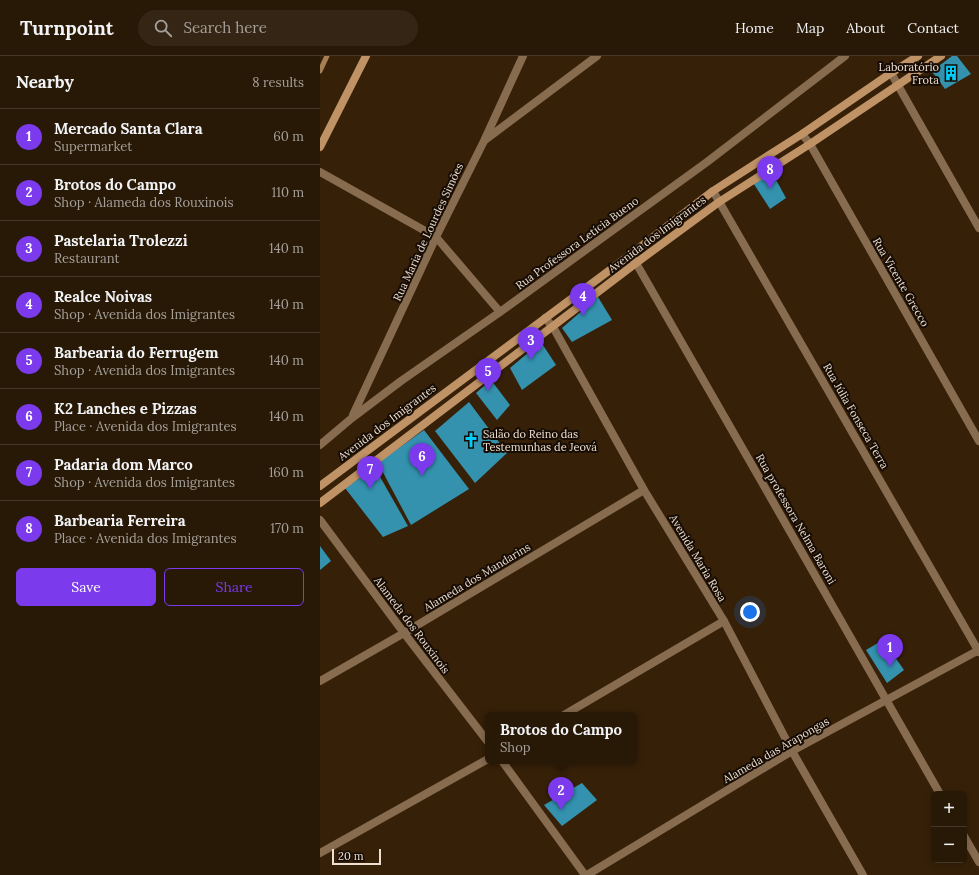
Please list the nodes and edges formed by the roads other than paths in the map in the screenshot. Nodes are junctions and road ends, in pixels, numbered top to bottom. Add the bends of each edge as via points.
1 (366, 56) edge
2 (523, 56) edge
3 (597, 56) edge
4 (845, 56) edge
5 (918, 56) edge
6 (941, 56) edge
7 (891, 73) junction
8 (898, 85) junction
9 (802, 134) junction
10 (484, 140) junction
11 (810, 144) junction
12 (320, 147) edge
13 (320, 172) edge
14 (713, 191) junction
15 (719, 202) junction
16 (979, 228) edge
17 (436, 237) junction
18 (630, 255) junction
19 (636, 263) junction
20 (500, 312) junction
21 (545, 318) junction
22 (553, 326) junction
23 (352, 418) junction
24 (979, 441) edge
25 (320, 446) edge
26 (320, 486) edge
27 (644, 490) junction
28 (320, 503) edge
29 (320, 520) edge
30 (724, 621) junction
31 (404, 633) junction
32 (979, 651) edge
33 (320, 681) edge
34 (886, 700) junction
35 (569, 712) edge
36 (485, 738) edge
37 (792, 751) junction
38 (485, 761) edge
39 (504, 764) edge
40 (938, 791) edge
41 (967, 841) edge
42 (320, 853) edge
43 (979, 862) edge
44 (586, 875) edge
45 (863, 875) edge

1 - 12 main road
2 - 10 street, Rua Maria de Lourdes Simões
3 - 10 street
4 - 20 street, Rua Professora Letícia Bueno via 707,162
5 - 7 main road, Avenida dos Imigrantes
6 - 8 main road, Avenida dos Imigrantes
7 - 8 street
7 - 9 main road, Avenida dos Imigrantes
8 - 11 main road, Avenida dos Imigrantes
8 - 16 street
9 - 11 street, Rua Vicente Grecco
9 - 14 main road, Avenida dos Imigrantes
10 - 17 street, Rua Maria de Lourdes Simões
11 - 15 main road, Avenida dos Imigrantes
11 - 24 street, Rua Vicente Grecco
13 - 17 street
14 - 15 street, Rua Júlia Fonseca Terra
14 - 18 main road, Avenida dos Imigrantes
15 - 19 main road, Avenida dos Imigrantes
15 - 32 street, Rua Júlia Fonseca Terra
17 - 20 street
17 - 23 street, Rua Maria de Lourdes Simões
18 - 19 street, Rua professora Nelma Baroni
18 - 21 main road, Avenida dos Imigrantes
19 - 22 main road, Avenida dos Imigrantes
19 - 34 street, Rua professora Nelma Baroni
20 - 23 street, Rua Professora Letícia Bueno
21 - 22 street, Avenida Maria Rosa
21 - 26 main road, Avenida dos Imigrantes
22 - 27 street, Avenida Maria Rosa
22 - 28 main road, Avenida dos Imigrantes
23 - 25 street, Rua Professora Letícia Bueno
27 - 30 street, Avenida Maria Rosa
27 - 31 street, Alameda dos Mandarins
29 - 31 street, Alameda dos Rouxinois
30 - 35 street
30 - 37 street, Avenida Maria Rosa
31 - 33 street, Alameda dos Mandarins
31 - 36 street, Alameda dos Rouxinois
32 - 34 street, Alameda das Arapongas
34 - 37 street, Alameda das Arapongas
34 - 40 street, Rua professora Nelma Baroni
37 - 44 street, Alameda das Arapongas
37 - 45 street, Avenida Maria Rosa
38 - 42 street
39 - 44 street
41 - 43 street

